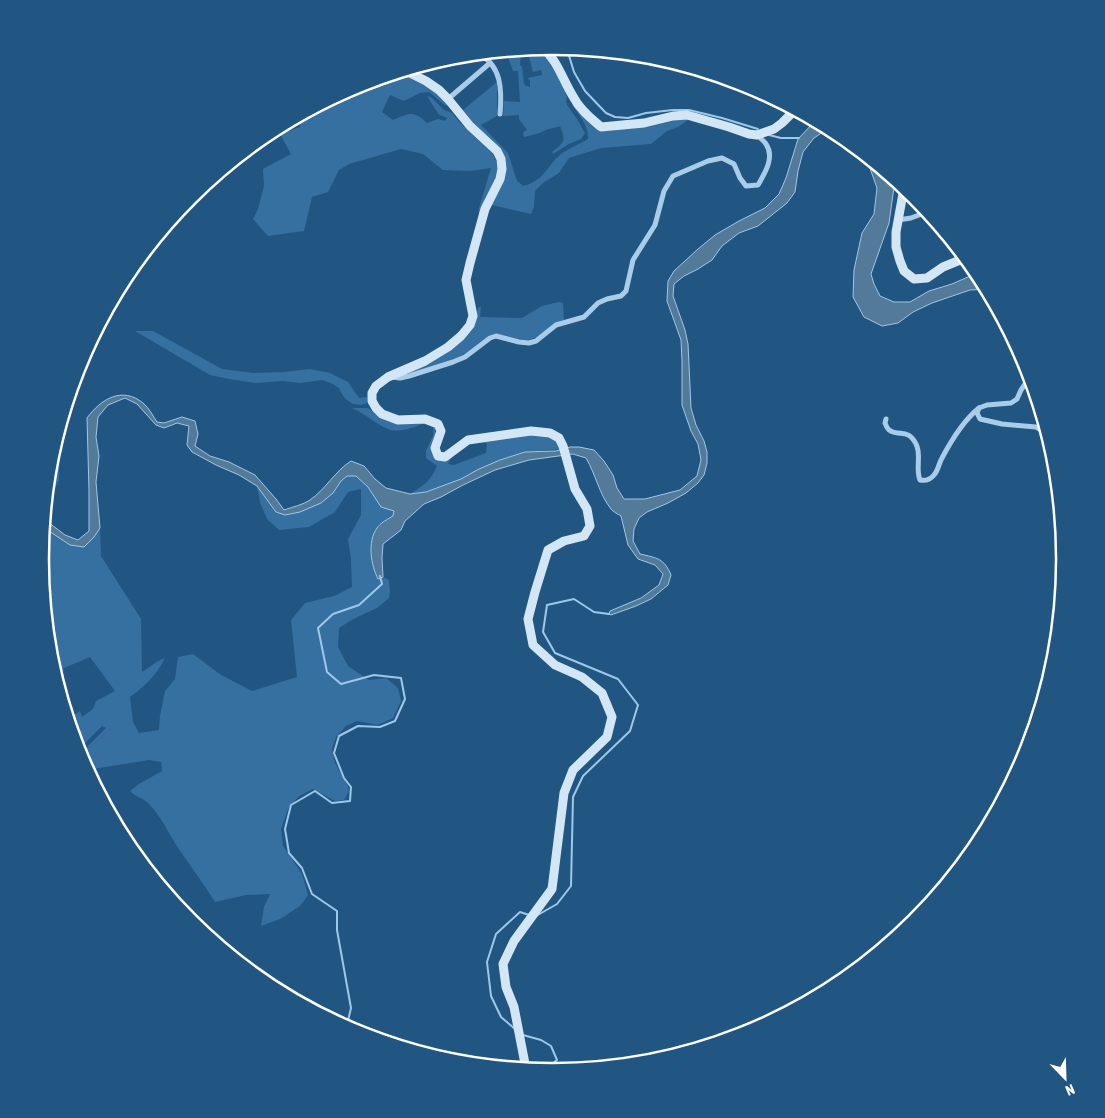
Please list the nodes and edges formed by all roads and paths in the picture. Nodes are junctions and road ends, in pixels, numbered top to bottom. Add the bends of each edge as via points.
1 (551, 55) edge
2 (490, 62) joint
3 (414, 75) edge
4 (448, 98) junction
5 (500, 114) dead end
6 (790, 115) edge
7 (757, 135) junction
8 (902, 197) edge
9 (920, 215) edge
10 (898, 220) junction
11 (958, 261) edge
12 (388, 377) junction
13 (1025, 384) edge
14 (979, 408) junction
15 (886, 418) dead end
16 (1039, 429) edge
17 (525, 1062) edge

1 - 7 main road via 575,101 601,127 687,115
2 - 4 street
2 - 5 street via 501,83
3 - 4 main road
4 - 12 main road via 470,126 496,150 502,169 485,209 466,280 473,316 470,325 448,347
6 - 7 main road via 774,129
7 - 12 street via 767,145 770,158 758,185 746,186 734,164 722,158 673,176 664,191 655,225 633,260 626,291 621,296 607,298 584,316 556,325 536,341 519,342 496,336 453,362 410,376
8 - 10 main road
9 - 10 street
10 - 11 main road via 896,247 904,271 914,279 927,278
12 - 17 main road via 372,393 375,406 382,414 398,420 425,419 438,424 441,431 435,448 438,456 445,457 468,440 530,431 550,433 559,438 575,489 587,509 590,526 584,536 564,541 548,550 528,619 533,644 555,665 582,677 602,693 612,717 608,737 573,770 564,793 552,889 514,941 503,964
13 - 14 street via 1011,403
14 - 15 street via 970,415 953,440 935,474 924,480 920,480 917,474 916,443 904,433 889,430
14 - 16 street via 980,419

